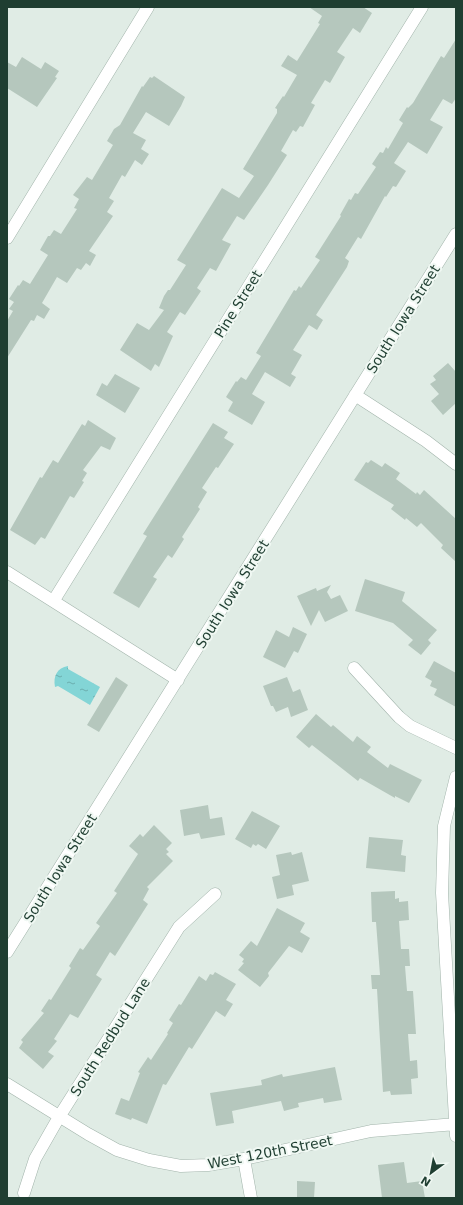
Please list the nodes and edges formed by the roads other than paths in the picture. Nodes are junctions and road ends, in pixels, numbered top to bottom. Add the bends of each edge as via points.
1 (148, 7) edge
2 (422, 7) edge
3 (456, 234) edge
4 (7, 238) edge
5 (355, 395) junction
6 (456, 463) edge
7 (7, 572) edge
8 (54, 600) junction
9 (354, 668) dead end
10 (178, 680) junction
11 (456, 748) edge
12 (456, 777) edge
13 (215, 894) dead end
14 (7, 952) edge
15 (7, 1084) edge
16 (59, 1117) junction
17 (456, 1128) edge
18 (244, 1159) junction
19 (24, 1193) dead end
20 (251, 1198) edge

1 - 4 street
2 - 8 street, Pine Street
3 - 5 street, South Iowa Street
5 - 6 street
5 - 10 street, South Iowa Street
7 - 8 street
8 - 10 street
9 - 11 street via 404,722
10 - 14 street, South Iowa Street
12 - 17 street via 444,826 442,893
13 - 16 street, South Redbud Lane via 179,927
15 - 16 street, West 120th Street
16 - 18 street, West 120th Street via 117,1150 149,1160 181,1166
16 - 19 street, South Redbud Lane via 35,1159
17 - 18 street, West 120th Street via 371,1131
18 - 20 street

